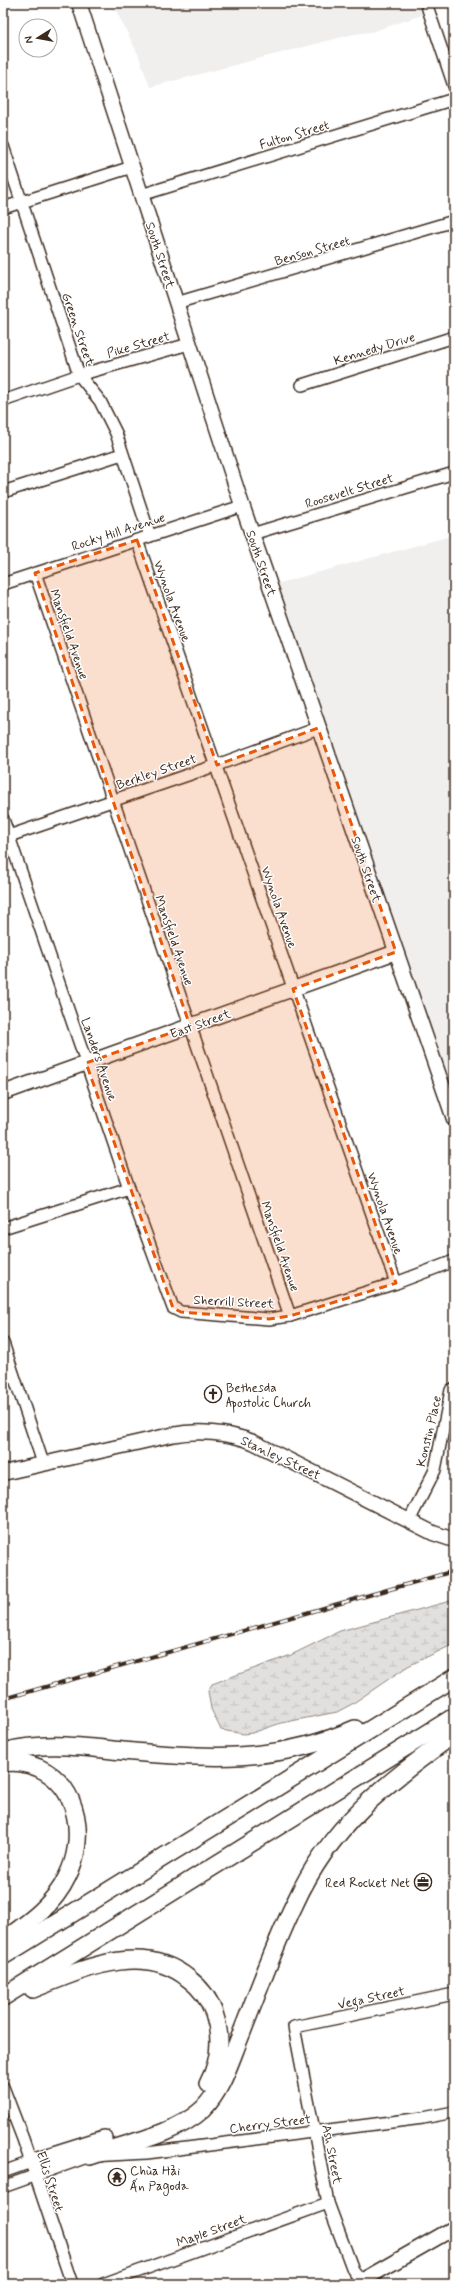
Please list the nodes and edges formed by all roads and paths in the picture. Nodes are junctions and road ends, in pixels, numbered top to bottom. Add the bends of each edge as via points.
1 (79, 3) edge
2 (426, 3) edge
3 (454, 86) edge
4 (454, 99) edge
5 (3, 146) edge
6 (132, 167) junction
7 (142, 195) junction
8 (22, 202) junction
9 (3, 208) edge
10 (454, 221) edge
11 (176, 304) junction
12 (454, 337) edge
13 (189, 344) junction
14 (79, 375) junction
15 (302, 385) dead end
16 (3, 401) edge
17 (122, 454) junction
18 (454, 473) edge
19 (3, 492) edge
20 (242, 506) junction
21 (252, 534) junction
22 (150, 536) junction
23 (137, 540) junction
24 (35, 573) junction
25 (3, 584) edge
26 (318, 728) junction
27 (217, 765) junction
28 (112, 801) junction
29 (3, 819) edge
30 (6, 837) edge
31 (396, 952) junction
32 (293, 989) junction
33 (190, 1026) junction
34 (86, 1063) junction
35 (3, 1093) edge
36 (453, 1113) edge
37 (129, 1188) junction
38 (3, 1228) edge
39 (454, 1261) edge
40 (396, 1283) junction
41 (173, 1308) joint
42 (290, 1316) junction
43 (3, 1343) edge
44 (451, 1390) dead end
45 (43, 1463) junction
46 (3, 1473) edge
47 (409, 1521) junction
48 (454, 1540) edge
49 (454, 1678) edge
50 (404, 1709) junction
51 (454, 1717) edge
52 (454, 1734) edge
53 (3, 1752) edge
54 (3, 1763) edge
55 (3, 1940) edge
56 (3, 1956) edge
57 (454, 1994) edge
58 (3, 1998) edge
59 (294, 2027) joint
60 (3, 2087) edge
61 (454, 2112) edge
62 (314, 2132) junction
63 (90, 2156) junction
64 (32, 2168) junction
65 (3, 2172) edge
66 (3, 2187) edge
67 (328, 2203) junction
68 (454, 2228) edge
69 (360, 2283) edge
70 (72, 2284) edge
71 (103, 2284) edge

1 - 6 main road, South Street
2 - 3 street
4 - 7 street, Fulton Street
5 - 8 street, Green Street
6 - 7 main road, South Street
6 - 8 street
7 - 11 main road, South Street
8 - 9 street
8 - 14 street, Green Street
10 - 11 street, Benson Street
11 - 13 main road, South Street
12 - 15 street, Kennedy Drive
13 - 14 street, Pike Street
13 - 20 main road, South Street
14 - 16 street, Pike Street
14 - 17 street, Green Street via 100,401 116,433
17 - 19 street
17 - 22 street, Green Street
18 - 21 street, Roosevelt Street
20 - 21 main road, South Street
20 - 22 street, Rocky Hill Avenue
21 - 26 main road, South Street
22 - 23 street, Rocky Hill Avenue
23 - 24 street, Rocky Hill Avenue
23 - 27 street, Wynola Avenue
24 - 25 street, Rocky Hill Avenue
24 - 28 street, Mansfield Avenue
26 - 27 street, Berkley Street
26 - 31 main road, South Street
27 - 28 street, Berkley Street
27 - 32 street, Wynola Avenue
28 - 30 street, Berkley Street
28 - 33 street, Mansfield Avenue
29 - 30 street, Landers Avenue
30 - 34 street, Landers Avenue
31 - 32 main road, East Street
31 - 36 main road, South Street
32 - 33 main road, East Street
32 - 40 street, Wynola Avenue
33 - 34 main road, East Street
33 - 42 street, Mansfield Avenue
34 - 35 main road, East Street
34 - 37 street, Landers Avenue
37 - 38 street
37 - 41 street, Landers Avenue
39 - 40 street, Sherrill Street
40 - 42 street, Sherrill Street
41 - 42 street, Sherrill Street via 181,1312 269,1319
43 - 45 street
44 - 47 street, Konstin Place via 435,1470
45 - 46 main road, Stanley Street
45 - 47 main road, Stanley Street via 177,1434 212,1433 235,1436 263,1446
47 - 48 main road, Stanley Street
49 - 50 highway
50 - 53 highway via 329,1740 302,1748 260,1755 201,1758 52,1745
50 - 56 highway
51 - 58 highway
52 - 63 highway via 368,1801 340,1831 318,1861 294,1904 225,2073 209,2102 178,2126
54 - 55 highway via 18,1762 34,1766 59,1782 72,1805 77,1832 73,1864 60,1889 36,1916
57 - 59 street, Vega Street
58 - 64 highway via 91,1966 123,1961 153,1962 180,1971 199,1988 211,2006 218,2030 218,2054 213,2073 200,2095 184,2110
59 - 62 street, Ash Street
60 - 64 street, Ellis Street
61 - 62 street, Cherry Street
62 - 63 street, Cherry Street via 147,2153
62 - 67 street, Ash Street
63 - 64 street, Cherry Street
64 - 65 street
64 - 66 street
64 - 70 street, Ellis Street
67 - 69 street, Ash Street
67 - 71 street, Maple Street
68 - 69 main road

